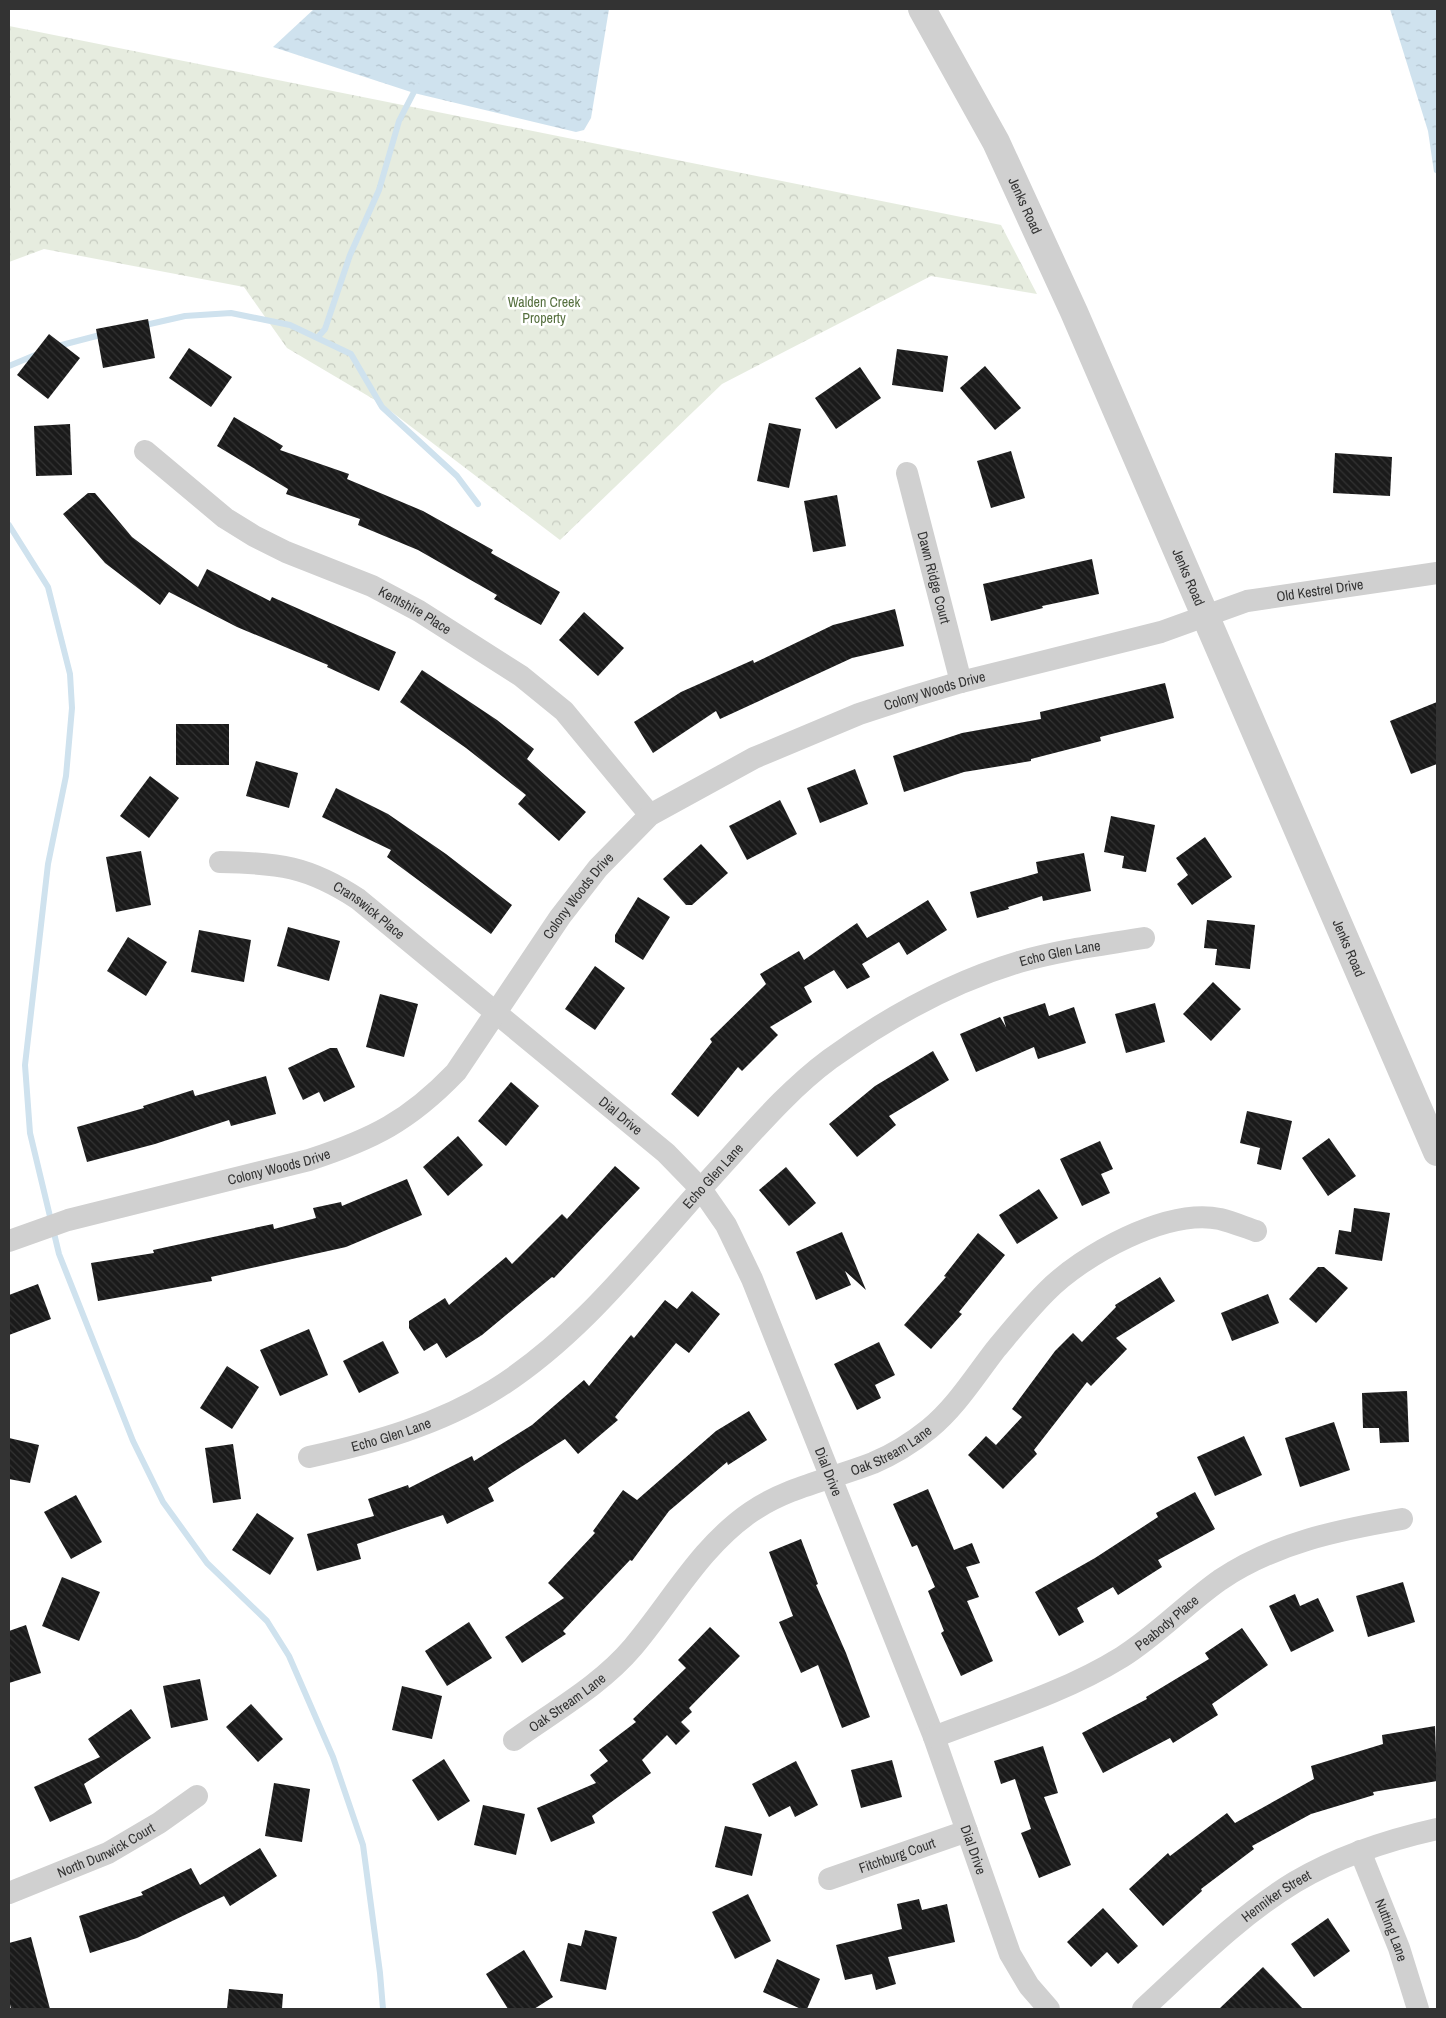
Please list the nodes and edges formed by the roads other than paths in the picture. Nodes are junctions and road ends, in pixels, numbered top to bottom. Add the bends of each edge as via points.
1 (922, 9) edge
2 (145, 451) dead end
3 (908, 473) dead end
4 (1437, 573) edge
5 (1204, 615) junction
6 (960, 682) junction
7 (650, 815) junction
8 (220, 862) dead end
9 (1144, 938) dead end
10 (496, 1012) junction
11 (1437, 1152) edge
12 (701, 1189) junction
13 (1256, 1231) dead end
14 (9, 1241) edge
15 (309, 1457) dead end
16 (829, 1478) junction
17 (1402, 1519) dead end
18 (934, 1737) junction
19 (514, 1740) dead end
20 (197, 1796) dead end
21 (1437, 1830) edge
22 (967, 1831) junction
23 (1360, 1851) junction
24 (829, 1879) dead end
25 (9, 1893) edge
26 (1050, 2009) edge
27 (1143, 2009) edge
28 (1418, 2009) edge

1 - 5 street, Jenks Road via 996,142 1074,312
2 - 7 street, Kentshire Place via 225,518 254,536 372,586 521,676 564,711
3 - 6 street, Dawn Ridge Court
4 - 5 street, Old Kestrel Drive via 1247,601
5 - 6 street, Colony Woods Drive via 1161,632
5 - 11 street, Jenks Road
6 - 7 street, Colony Woods Drive via 859,714 754,758
7 - 10 street, Colony Woods Drive via 580,890
8 - 10 street, Cranswick Place via 282,865 322,877 339,886
9 - 12 street, Echo Glen Lane via 1020,962 956,986 888,1021 829,1060 775,1109
10 - 12 street, Dial Drive via 666,1153
10 - 14 street, Colony Woods Drive via 456,1072 395,1125 371,1138 309,1160 68,1220
12 - 15 street, Echo Glen Lane via 599,1302 516,1376 429,1422
12 - 16 street, Dial Drive via 741,1253
13 - 16 street, Oak Stream Lane via 1219,1219 1194,1218 1134,1235 1105,1249 1046,1291 930,1428 875,1462
16 - 18 street, Dial Drive
16 - 19 street, Oak Stream Lane via 770,1501 728,1530 614,1666
17 - 18 street, Peabody Place via 1325,1534 1268,1554 1222,1579 1169,1623 1094,1673
18 - 22 street, Dial Drive
20 - 25 street, North Dunwick Court via 108,1853
21 - 23 street, Henniker Street
22 - 24 street, Fitchburg Court
22 - 26 street, Dial Drive via 1010,1954 1029,1986
23 - 27 street, Henniker Street via 1323,1867 1266,1901
23 - 28 street, Nutting Lane via 1399,1948

